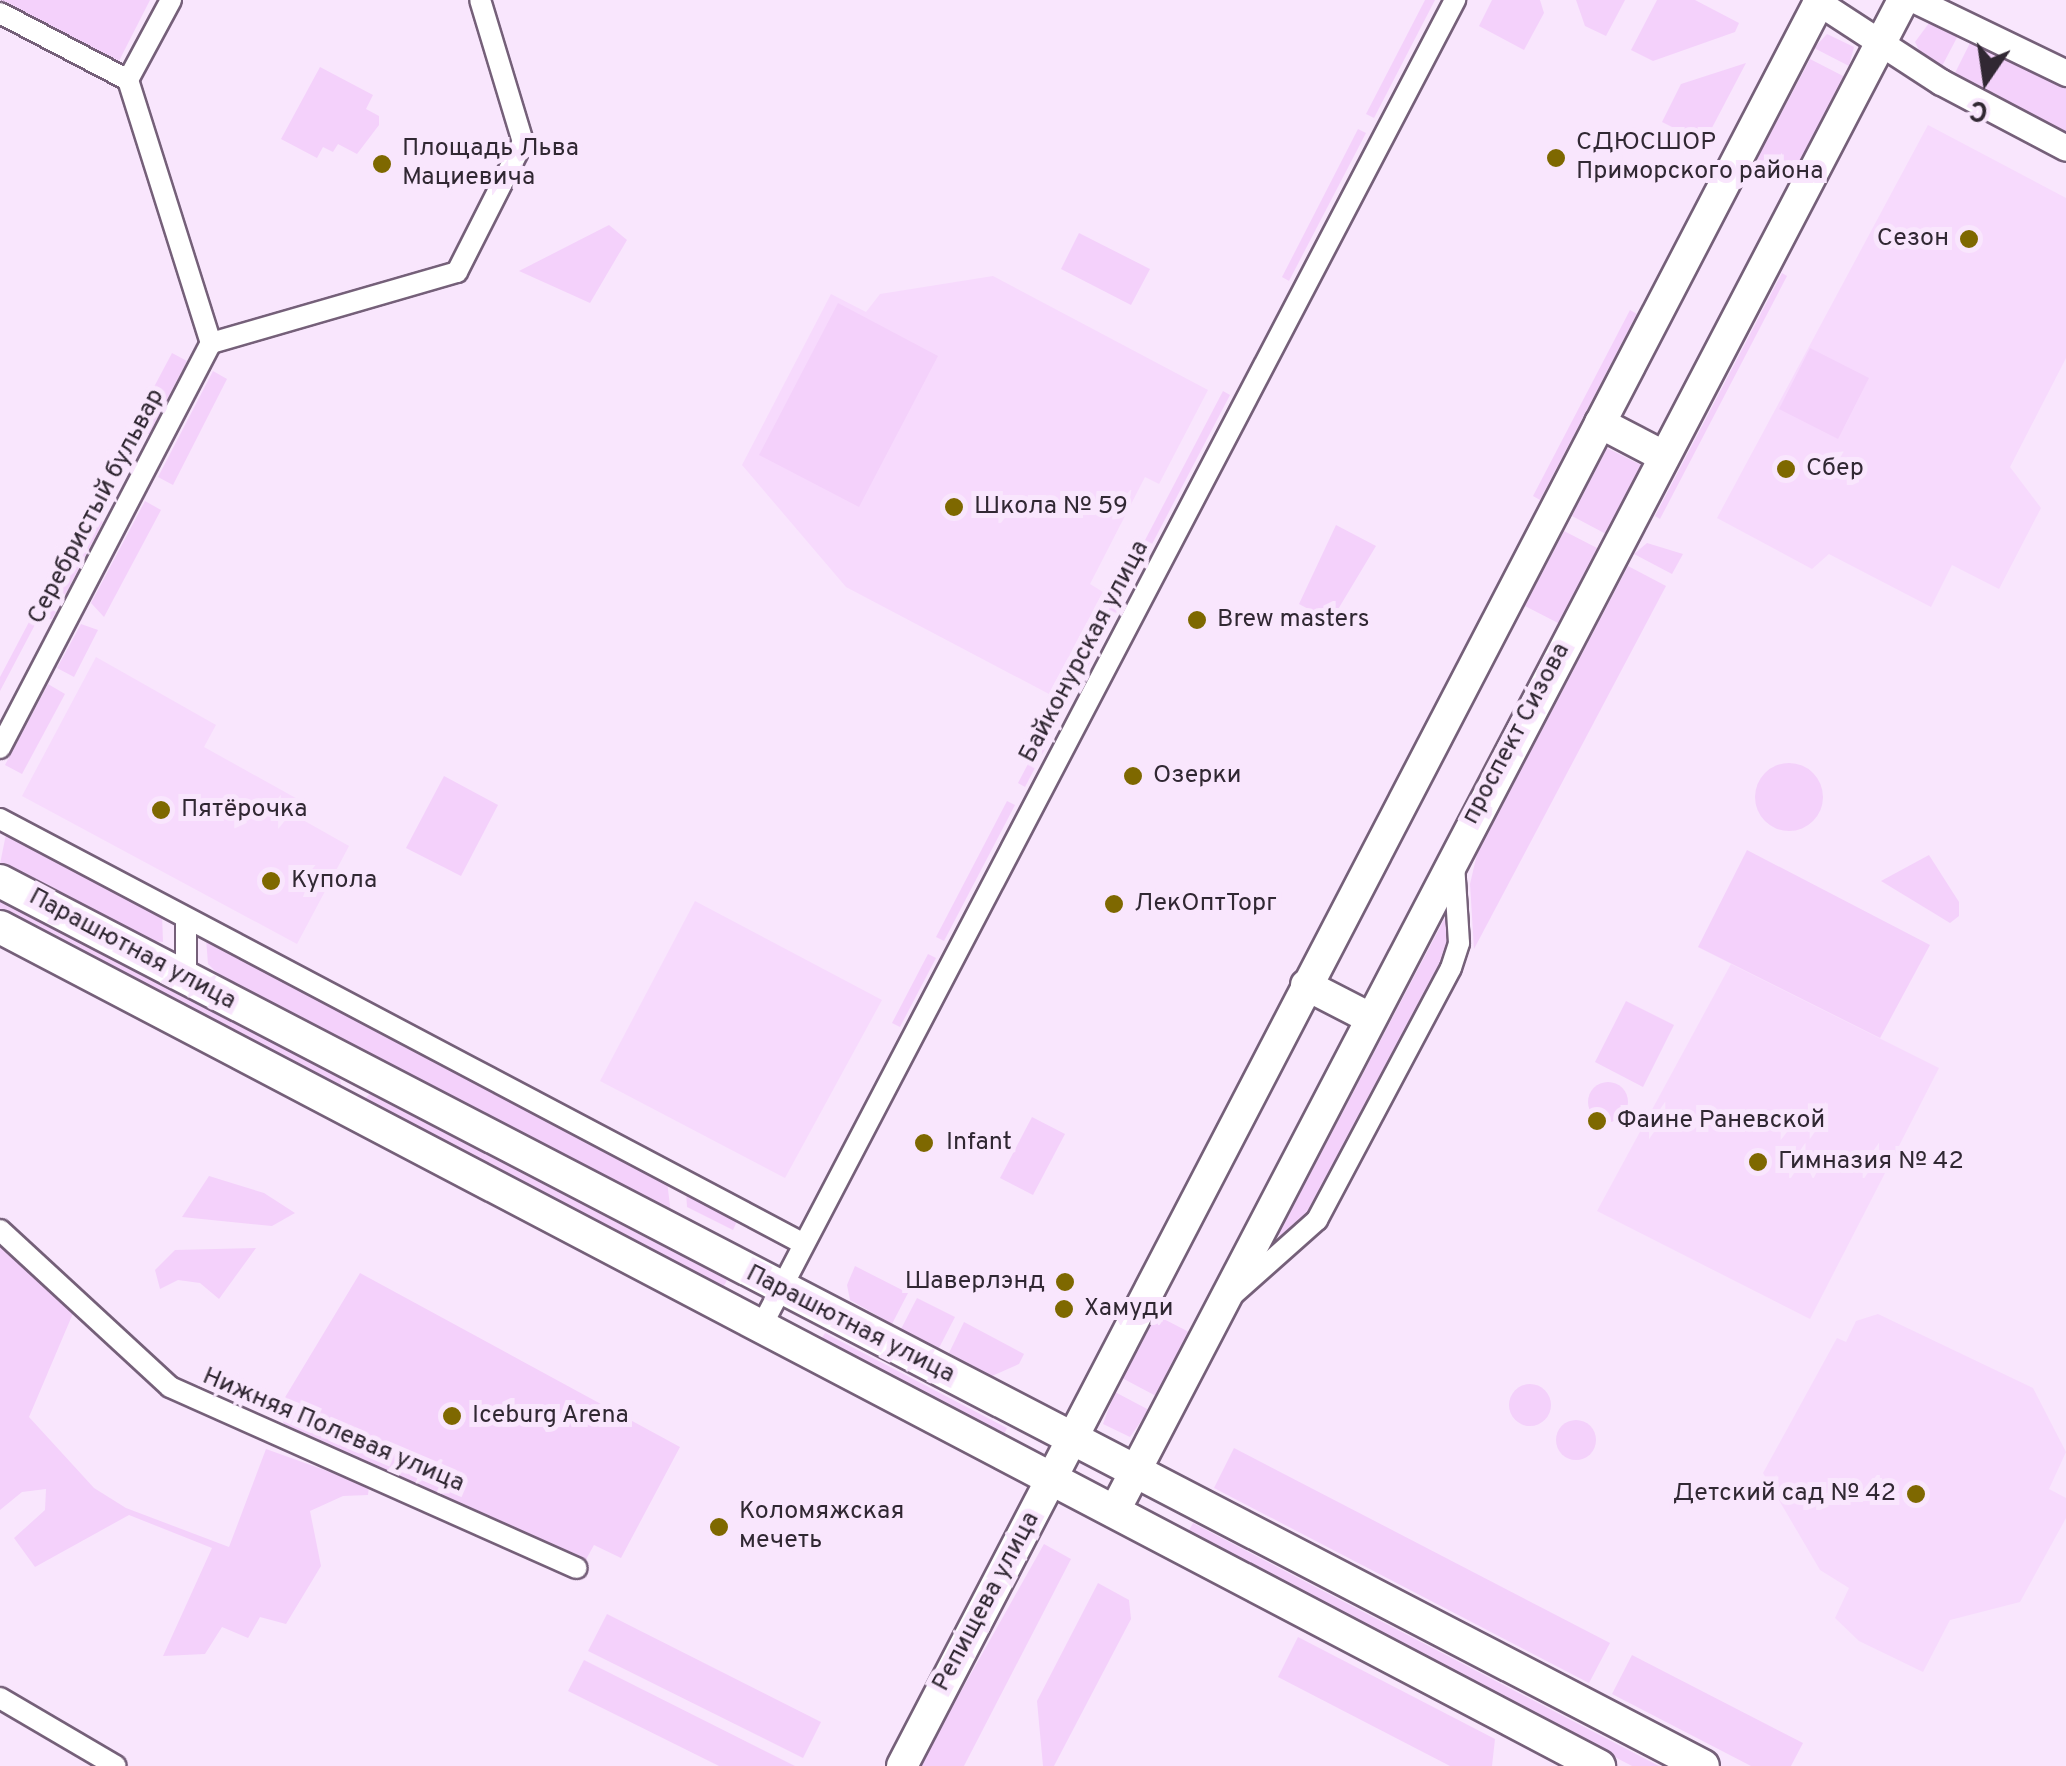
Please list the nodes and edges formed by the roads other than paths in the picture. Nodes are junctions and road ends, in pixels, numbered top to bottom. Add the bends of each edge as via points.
1 (170, 0) edge
2 (480, 0) edge
3 (1454, 0) edge
4 (1903, 0) edge
5 (1915, 0) edge
6 (1818, 1) edge
7 (0, 13) edge
8 (1879, 44) junction
9 (2066, 72) edge
10 (128, 80) junction
11 (2066, 148) edge
12 (211, 343) junction
13 (1600, 423) junction
14 (1663, 456) junction
15 (0, 748) edge
16 (0, 819) edge
17 (1454, 856) junction
18 (0, 881) edge
19 (186, 919) junction
20 (0, 927) edge
21 (186, 979) junction
22 (1306, 985) junction
23 (1370, 1018) junction
24 (358, 1068) junction
25 (342, 1106) junction
26 (0, 1230) edge
27 (804, 1244) junction
28 (780, 1290) junction
29 (1222, 1304) junction
30 (761, 1326) junction
31 (1073, 1438) junction
32 (1136, 1470) junction
33 (1051, 1480) junction
34 (1114, 1512) junction
35 (577, 1568) dead end
36 (0, 1698) edge
37 (116, 1766) edge
38 (902, 1766) edge
39 (1599, 1766) edge
40 (1702, 1766) edge

1 - 10 street
2 - 12 street via 523,142 457,272
3 - 27 street, Байконурская улица
4 - 8 main road, проспект Сизова
5 - 9 street
6 - 8 street
6 - 13 main road
7 - 10 street
8 - 11 street
8 - 14 main road, проспект Сизова
10 - 12 street
12 - 15 street, Серебристый бульвар
13 - 14 main road
13 - 22 main road
14 - 17 main road, проспект Сизова
16 - 19 street
17 - 23 main road, проспект Сизова
17 - 29 street via 1459,944 1451,968 1317,1220
18 - 21 main road, Парашютная улица
19 - 21 street
19 - 27 street
20 - 25 main road, Парашютная улица
21 - 24 main road, Парашютная улица
22 - 23 main road
22 - 31 main road
23 - 29 main road, проспект Сизова
24 - 25 main road via 357,1090
24 - 28 main road, Парашютная улица
25 - 30 main road, Парашютная улица
26 - 35 street, Нижняя Полевая улица via 170,1387
27 - 28 street, Байконурская улица
28 - 30 street, Байконурская улица
28 - 31 main road, Парашютная улица
29 - 32 main road, проспект Сизова
30 - 33 main road, Парашютная улица
31 - 32 main road, Парашютная улица
31 - 33 main road, Репищева улица
32 - 34 main road
32 - 40 main road, Парашютная улица
33 - 34 main road, Парашютная улица
33 - 38 main road, Репищева улица
34 - 39 main road, Парашютная улица
36 - 37 street

